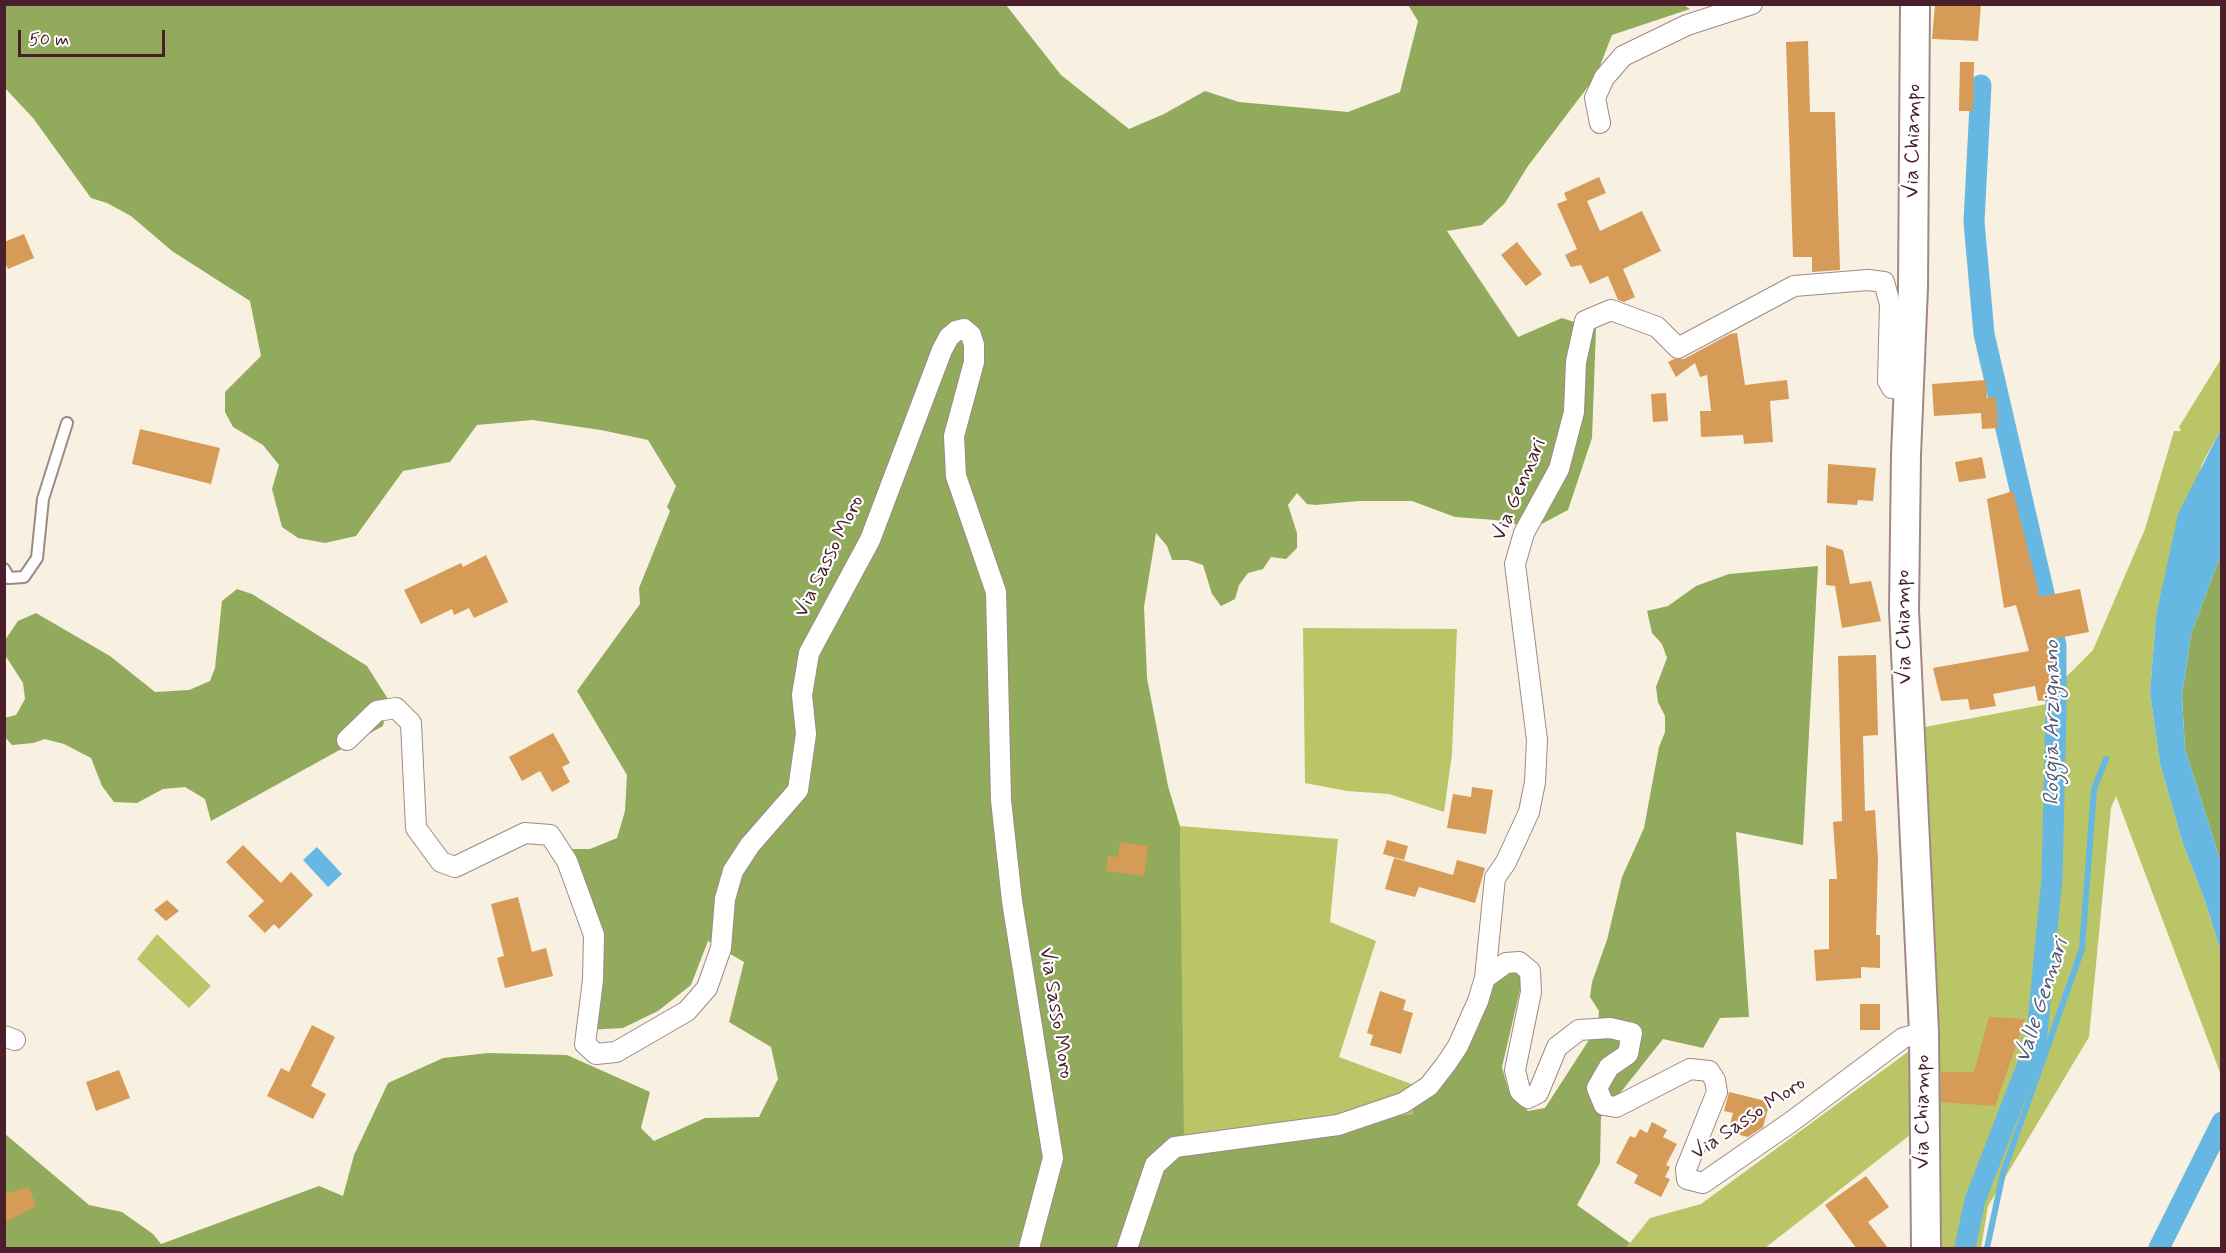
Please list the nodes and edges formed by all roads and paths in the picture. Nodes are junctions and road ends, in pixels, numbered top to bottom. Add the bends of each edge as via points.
1 (1752, 4) edge
2 (1915, 4) edge
3 (1600, 123) dead end
4 (1909, 390) junction
5 (67, 423) dead end
6 (4, 569) edge
7 (347, 740) dead end
8 (1485, 978) junction
9 (1924, 1032) junction
10 (1029, 1248) edge
11 (1127, 1248) edge
12 (1926, 1248) edge

1 - 3 street via 1687,25 1623,56 1604,78 1595,98
2 - 4 main road, Via Chiampo
4 - 8 street, Via Gennari via 1892,388 1888,381 1890,304 1884,282 1794,286 1678,348 1657,327 1611,310 1585,321 1576,363 1574,412 1559,469 1524,533 1515,564 1537,740 1536,782 1529,812 1495,878
4 - 9 main road, Via Chiampo via 1904,610
5 - 6 lane via 43,499 38,558 24,577 9,578
7 - 10 street, Via Sasso Moro via 377,711 396,708 411,723 416,828 441,862 455,867 525,833 550,835 567,861 594,935 585,1044 596,1054 616,1052 687,1011 708,988 721,948 725,899 733,871 750,845 798,790 806,734 802,695 808,653 870,540 942,350 949,337 964,329 971,335 974,362 954,436 956,476 996,592 1001,800 1012,901 1053,1158
8 - 9 street, Via Sasso Moro via 1506,963 1519,962 1530,971 1531,992 1515,1070 1520,1091 1528,1098 1542,1086 1557,1047 1579,1030 1610,1028 1632,1033 1629,1054 1609,1067 1597,1088 1604,1105 1616,1107 1690,1069 1709,1071 1717,1092 1686,1169 1687,1179 1703,1183 1903,1038
8 - 11 street via 1458,1046 1429,1086 1403,1103 1338,1125 1175,1147 1155,1164
9 - 12 main road, Via Chiampo

